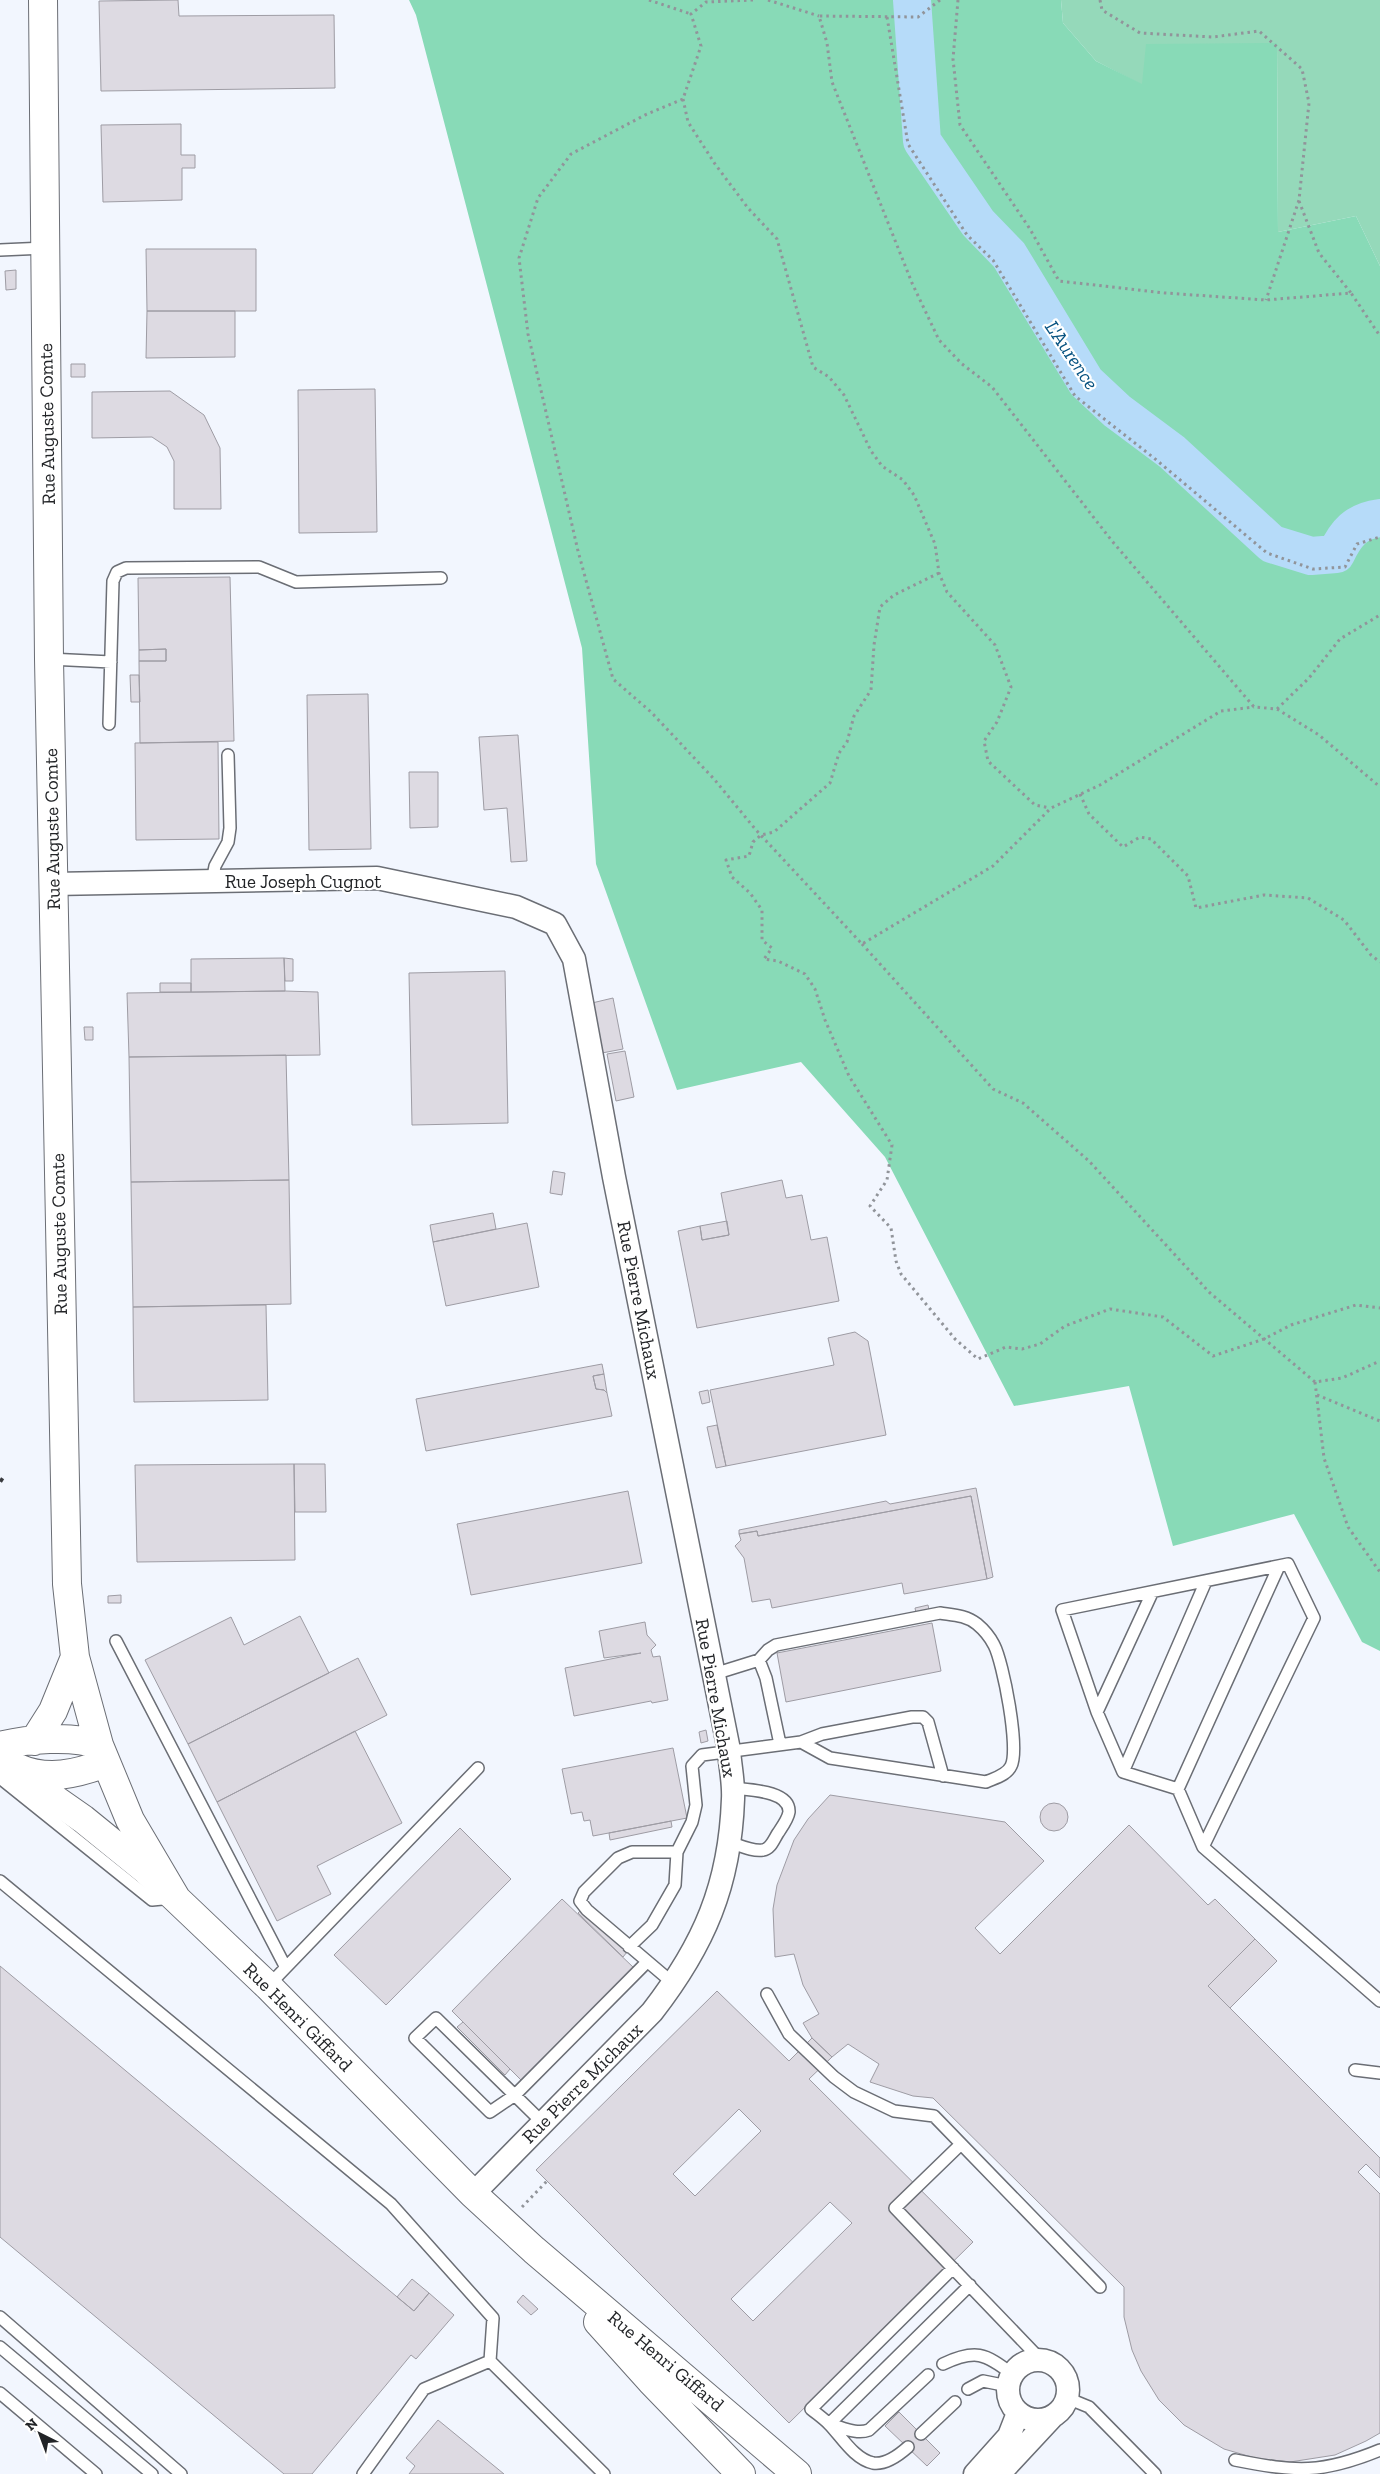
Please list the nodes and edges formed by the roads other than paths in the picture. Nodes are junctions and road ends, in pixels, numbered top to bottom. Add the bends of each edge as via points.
1 (43, 0) edge
2 (45, 248) junction
3 (0, 250) edge
4 (441, 578) dead end
5 (49, 659) junction
6 (111, 662) junction
7 (109, 724) dead end
8 (228, 755) dead end
9 (212, 882) junction
10 (53, 884) junction
11 (614, 1177) joint
12 (1279, 1566) junction
13 (1206, 1581) junction
14 (1152, 1593) junction
15 (116, 1641) dead end
16 (75, 1657) junction
17 (759, 1660) junction
18 (714, 1674) junction
19 (1097, 1712) junction
20 (34, 1741) junction
21 (801, 1742) junction
22 (780, 1744) junction
23 (0, 1746) edge
24 (729, 1750) junction
25 (102, 1754) junction
26 (0, 1761) edge
27 (478, 1768) dead end
28 (1123, 1772) junction
29 (943, 1776) junction
30 (0, 1778) edge
31 (732, 1788) junction
32 (1178, 1789) junction
33 (729, 1842) junction
34 (1203, 1847) junction
35 (677, 1852) junction
36 (0, 1881) edge
37 (176, 1898) junction
38 (629, 1946) junction
39 (647, 1962) junction
40 (277, 1976) junction
41 (674, 1984) junction
42 (767, 1994) dead end
43 (1380, 2001) edge
44 (1355, 2070) dead end
45 (1380, 2073) edge
46 (514, 2094) junction
47 (542, 2122) junction
48 (960, 2145) junction
49 (473, 2194) junction
50 (534, 2250) junction
51 (953, 2268) junction
52 (970, 2286) junction
53 (1100, 2287) dead end
54 (0, 2316) edge
55 (0, 2347) edge
56 (1041, 2360) junction
57 (490, 2361) junction
58 (943, 2364) dead end
59 (928, 2376) dead end
60 (1010, 2380) junction
61 (968, 2389) dead end
62 (0, 2393) edge
63 (1067, 2398) junction
64 (954, 2402) dead end
65 (1018, 2413) junction
66 (1052, 2417) junction
67 (829, 2424) junction
68 (921, 2434) dead end
69 (908, 2447) dead end
70 (1380, 2450) edge
71 (1235, 2460) dead end
72 (1290, 2462) dead end
73 (1303, 2470) junction
74 (96, 2474) edge
75 (152, 2474) edge
76 (181, 2474) edge
77 (363, 2474) edge
78 (604, 2474) edge
79 (741, 2474) edge
80 (797, 2474) edge
81 (975, 2474) edge
82 (1000, 2474) edge
83 (1155, 2474) edge

1 - 2 street, Rue Auguste Comte
2 - 3 lane
2 - 5 street, Rue Auguste Comte
4 - 6 lane via 296,582 259,567 126,568 117,572 113,581
5 - 6 lane
5 - 10 street, Rue Auguste Comte
6 - 7 lane
8 - 9 lane via 230,828 228,842 215,866
9 - 10 street, Rue Joseph Cugnot
9 - 11 street, Rue Joseph Cugnot via 377,878 516,907 555,924 574,959
10 - 16 street, Rue Auguste Comte via 67,1584
11 - 18 street, Rue Pierre Michaux
12 - 13 lane
12 - 32 lane
12 - 34 lane via 1288,1564 1314,1618
13 - 14 lane
13 - 28 lane
14 - 19 lane
14 - 19 lane via 1062,1610
15 - 40 lane
16 - 20 street via 53,1712
16 - 25 street, Rue Auguste Comte
17 - 18 lane
17 - 22 lane
17 - 29 lane via 776,1645 940,1614 961,1616 976,1624 995,1646 1015,1733 1015,1757 1001,1776 986,1782
18 - 24 street, Rue Pierre Michaux
19 - 28 lane
20 - 23 street
20 - 25 street via 67,1740
21 - 22 lane
21 - 29 lane via 830,1758
21 - 29 lane via 822,1734 912,1716 923,1717 928,1722
22 - 24 lane
24 - 31 street, Rue Pierre Michaux
24 - 35 lane via 702,1755 692,1766 696,1805 692,1822
25 - 26 street via 76,1773 55,1776 30,1773
25 - 37 street, Rue Auguste Comte via 130,1820
26 - 37 street, Rue Henri Giffard via 97,1831
27 - 40 lane
28 - 32 lane
30 - 37 lane via 152,1900
31 - 33 street, Rue Pierre Michaux
31 - 33 lane via 765,1791 778,1796 789,1810 788,1817 766,1850
32 - 34 lane
33 - 41 street, Rue Pierre Michaux via 723,1878 711,1915
34 - 43 lane
35 - 38 lane via 675,1885 663,1909 652,1925
35 - 38 lane via 632,1852 618,1858 584,1892 580,1901 587,1910
36 - 57 lane via 391,2204 493,2318
37 - 40 street, Rue Henri Giffard
38 - 39 lane
39 - 41 lane
39 - 46 lane
40 - 49 street, Rue Henri Giffard
41 - 47 street, Rue Pierre Michaux via 652,2012
42 - 48 lane via 790,2034 834,2077 854,2092 894,2111 934,2116
44 - 45 lane
46 - 46 lane via 436,2018 415,2038 490,2112
46 - 47 lane
47 - 49 street, Rue Pierre Michaux
48 - 51 lane via 895,2208
48 - 53 lane
49 - 50 street, Rue Henri Giffard
50 - 79 street, Rue Henri Giffard via 651,2381
50 - 80 street, Rue Henri Giffard
51 - 52 lane
51 - 67 lane via 811,2409
52 - 56 lane
52 - 67 lane
54 - 76 lane
55 - 75 lane
56 - 60 street via 1025,2363
56 - 63 street via 1057,2366 1063,2374 1068,2383
57 - 77 lane via 424,2389
57 - 78 lane
58 - 60 lane via 959,2356 983,2354 991,2357
59 - 67 lane via 869,2430 855,2431
60 - 61 lane via 983,2381
60 - 65 street via 1010,2401
62 - 74 lane
63 - 66 street via 1064,2406
63 - 83 lane via 1089,2407
64 - 68 lane
65 - 66 street via 1035,2420
65 - 81 street via 1008,2436
66 - 82 street
67 - 69 lane via 849,2447 873,2463 885,2462
70 - 73 lane via 1346,2464
71 - 73 lane
72 - 73 lane

